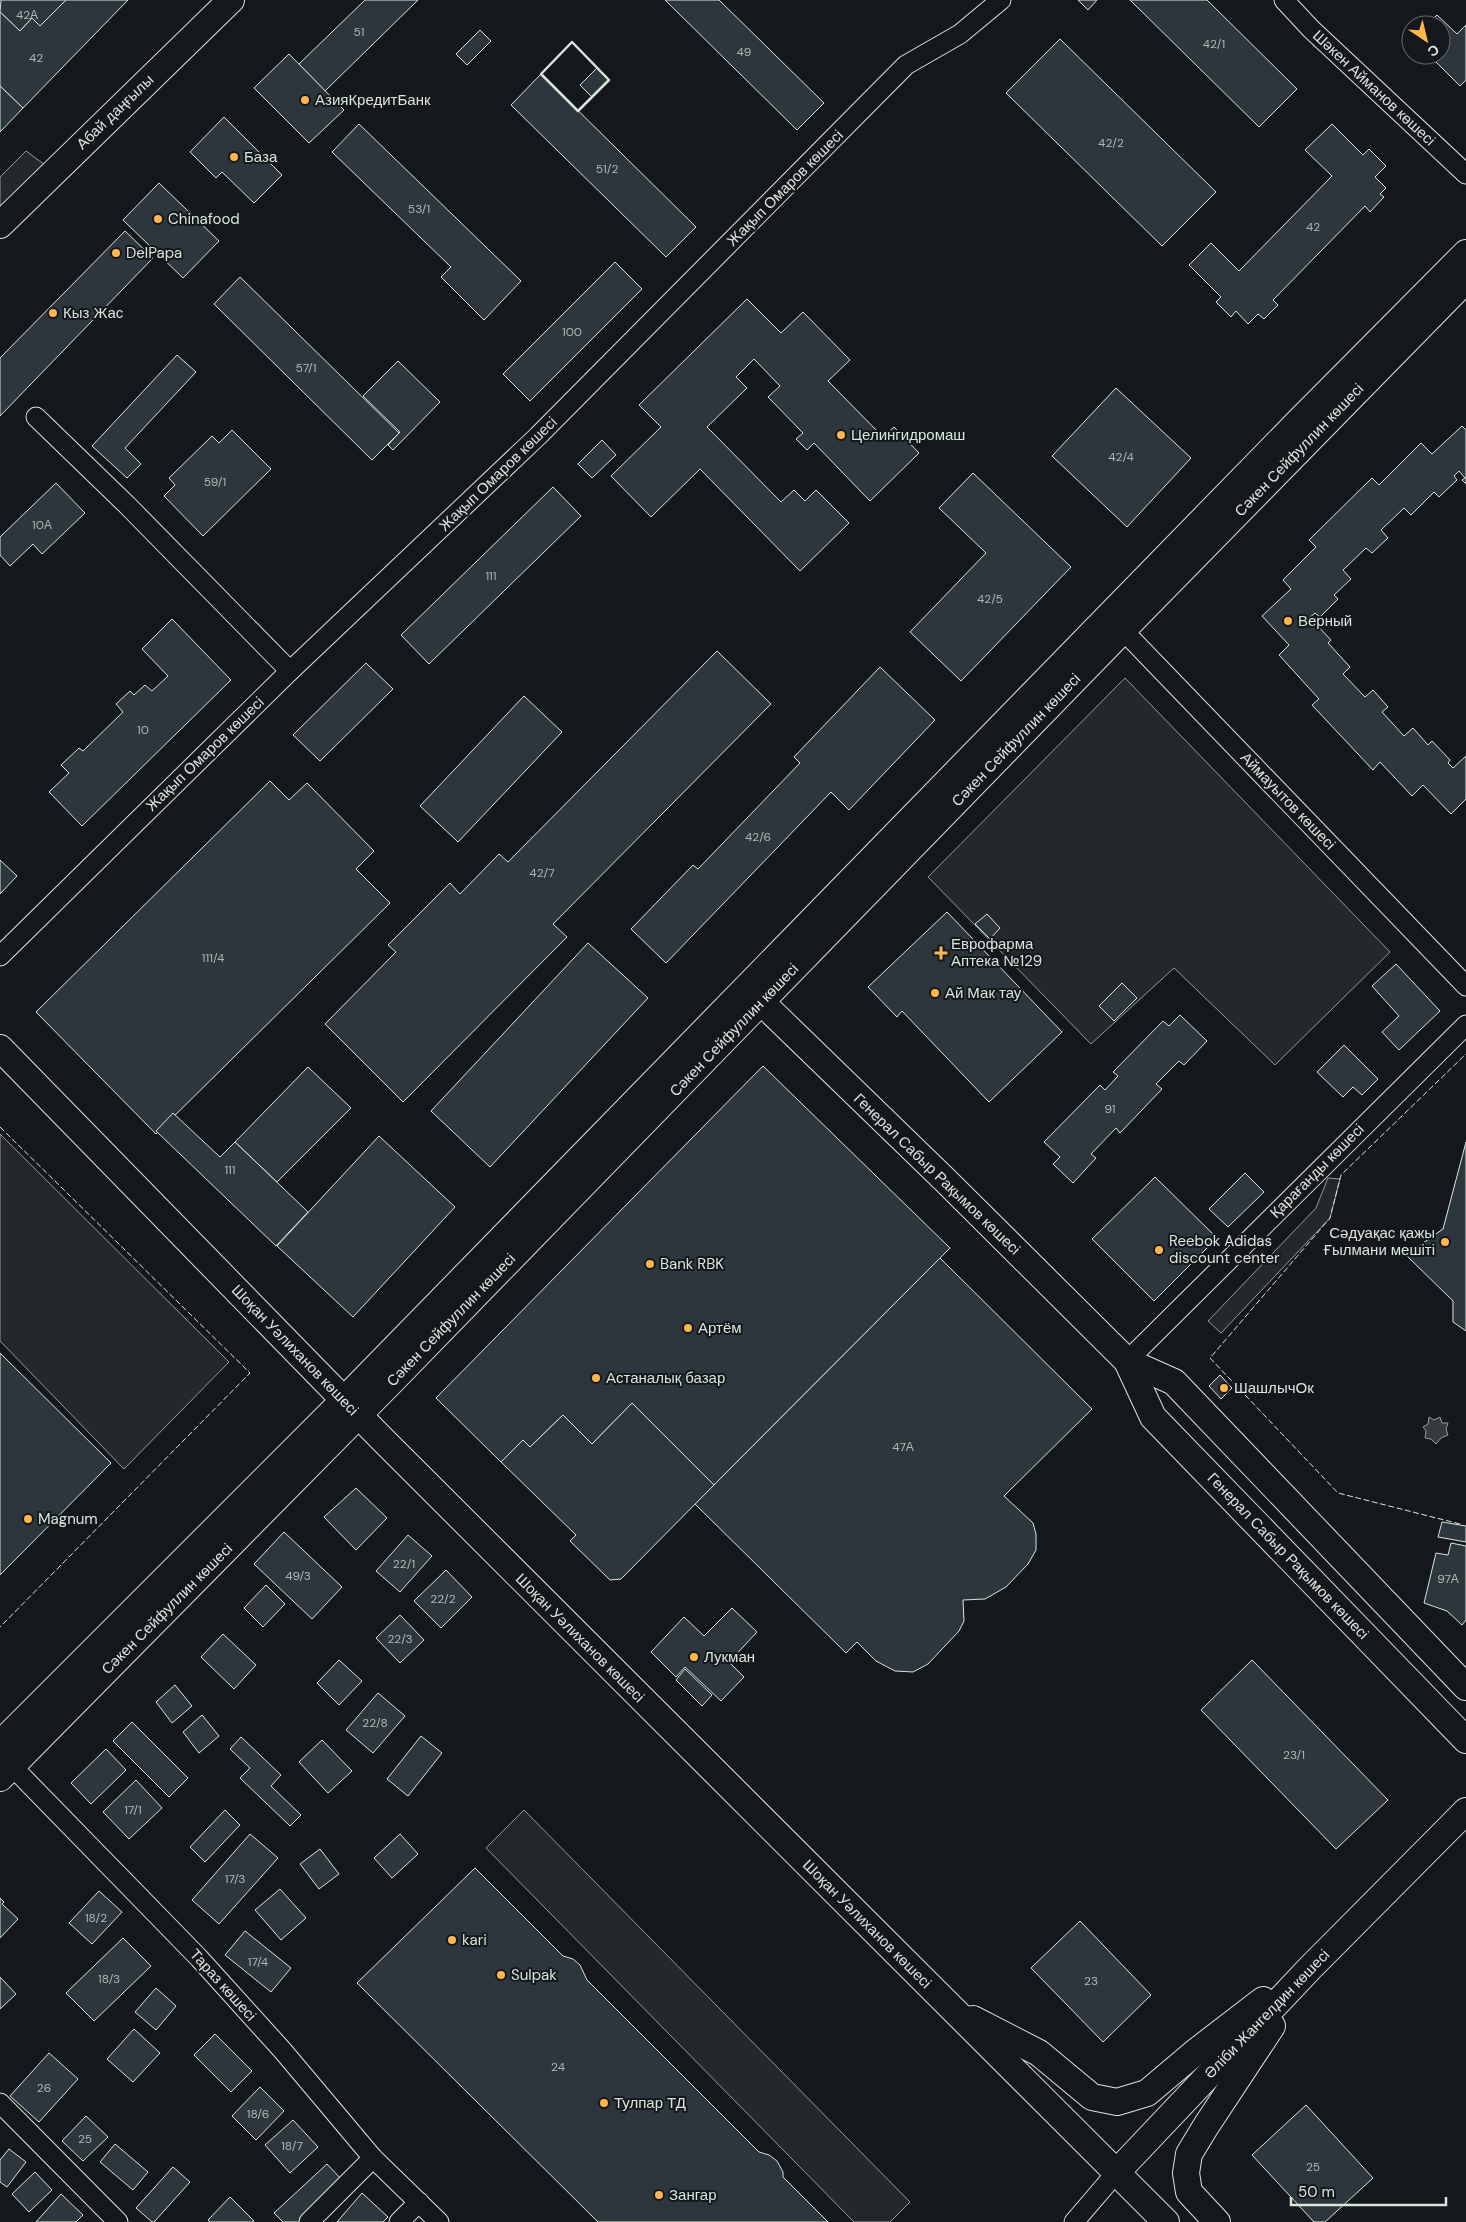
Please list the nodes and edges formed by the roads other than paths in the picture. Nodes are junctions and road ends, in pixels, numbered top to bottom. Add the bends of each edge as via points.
1 (231, 0) edge
2 (1001, 0) edge
3 (1284, 0) edge
4 (1466, 174) edge
5 (0, 225) edge
6 (1466, 254) edge
7 (1466, 280) edge
8 (36, 416) dead end
9 (1116, 623) junction
10 (290, 671) junction
11 (0, 956) edge
12 (1466, 986) edge
13 (754, 996) junction
14 (1466, 1025) edge
15 (0, 1048) edge
16 (1126, 1361) junction
17 (351, 1413) junction
18 (1466, 1687) edge
19 (1466, 1740) edge
20 (3, 1760) edge
21 (1466, 1810) edge
22 (1310, 1967) junction
23 (950, 2006) junction
24 (0, 2103) edge
25 (373, 2158) junction
26 (1116, 2173) junction
27 (419, 2202) junction
28 (118, 2222) edge
29 (308, 2222) edge
30 (399, 2222) edge
31 (438, 2222) edge
32 (1074, 2222) edge
33 (1166, 2222) edge
34 (1216, 2222) edge

1 - 5 main road, Абай даңғылы
2 - 10 street, Жақып Омаров көшесі via 960,34 906,65 538,436
3 - 4 street, Шәкен Айманов көшесі
6 - 9 main road, Сәкен Сейфуллин көшесі via 1300,420
7 - 9 main road, Сәкен Сейфуллин көшесі
8 - 10 street
9 - 12 street, Аймауытов көшесі
9 - 13 main road, Сәкен Сейфуллин көшесі
10 - 11 street, Жақып Омаров көшесі
13 - 16 main road, Генерал Сабыр Рақымов көшесі
13 - 17 main road, Сәкен Сейфуллин көшесі
14 - 16 street, Қарағанды көшесі
15 - 17 main road, Шоқан Уәлиханов көшесі
16 - 18 main road, Генерал Сабыр Рақымов көшесі via 1174,1382
16 - 19 main road, Генерал Сабыр Рақымов көшесі via 1153,1417
17 - 20 main road, Сәкен Сейфуллин көшесі
17 - 23 main road, Шоқан Уәлиханов көшесі
20 - 25 street, Тараз көшесі via 199,1958
21 - 22 main road, Әліби Жангелдин көшесі
22 - 23 main road via 1243,2014 1146,2093 1117,2102 1092,2097 1039,2053
22 - 26 main road, Әліби Жангелдин көшесі
22 - 34 main road via 1189,2154 1186,2173 1189,2192
23 - 26 main road, Шоқан Уәлиханов көшесі
24 - 28 street
25 - 27 street, Тараз көшесі
25 - 29 street
26 - 32 street, Әліби Жангелдин көшесі
26 - 33 main road, Шоқан Уәлиханов көшесі
27 - 30 street
27 - 31 street, Тараз көшесі

